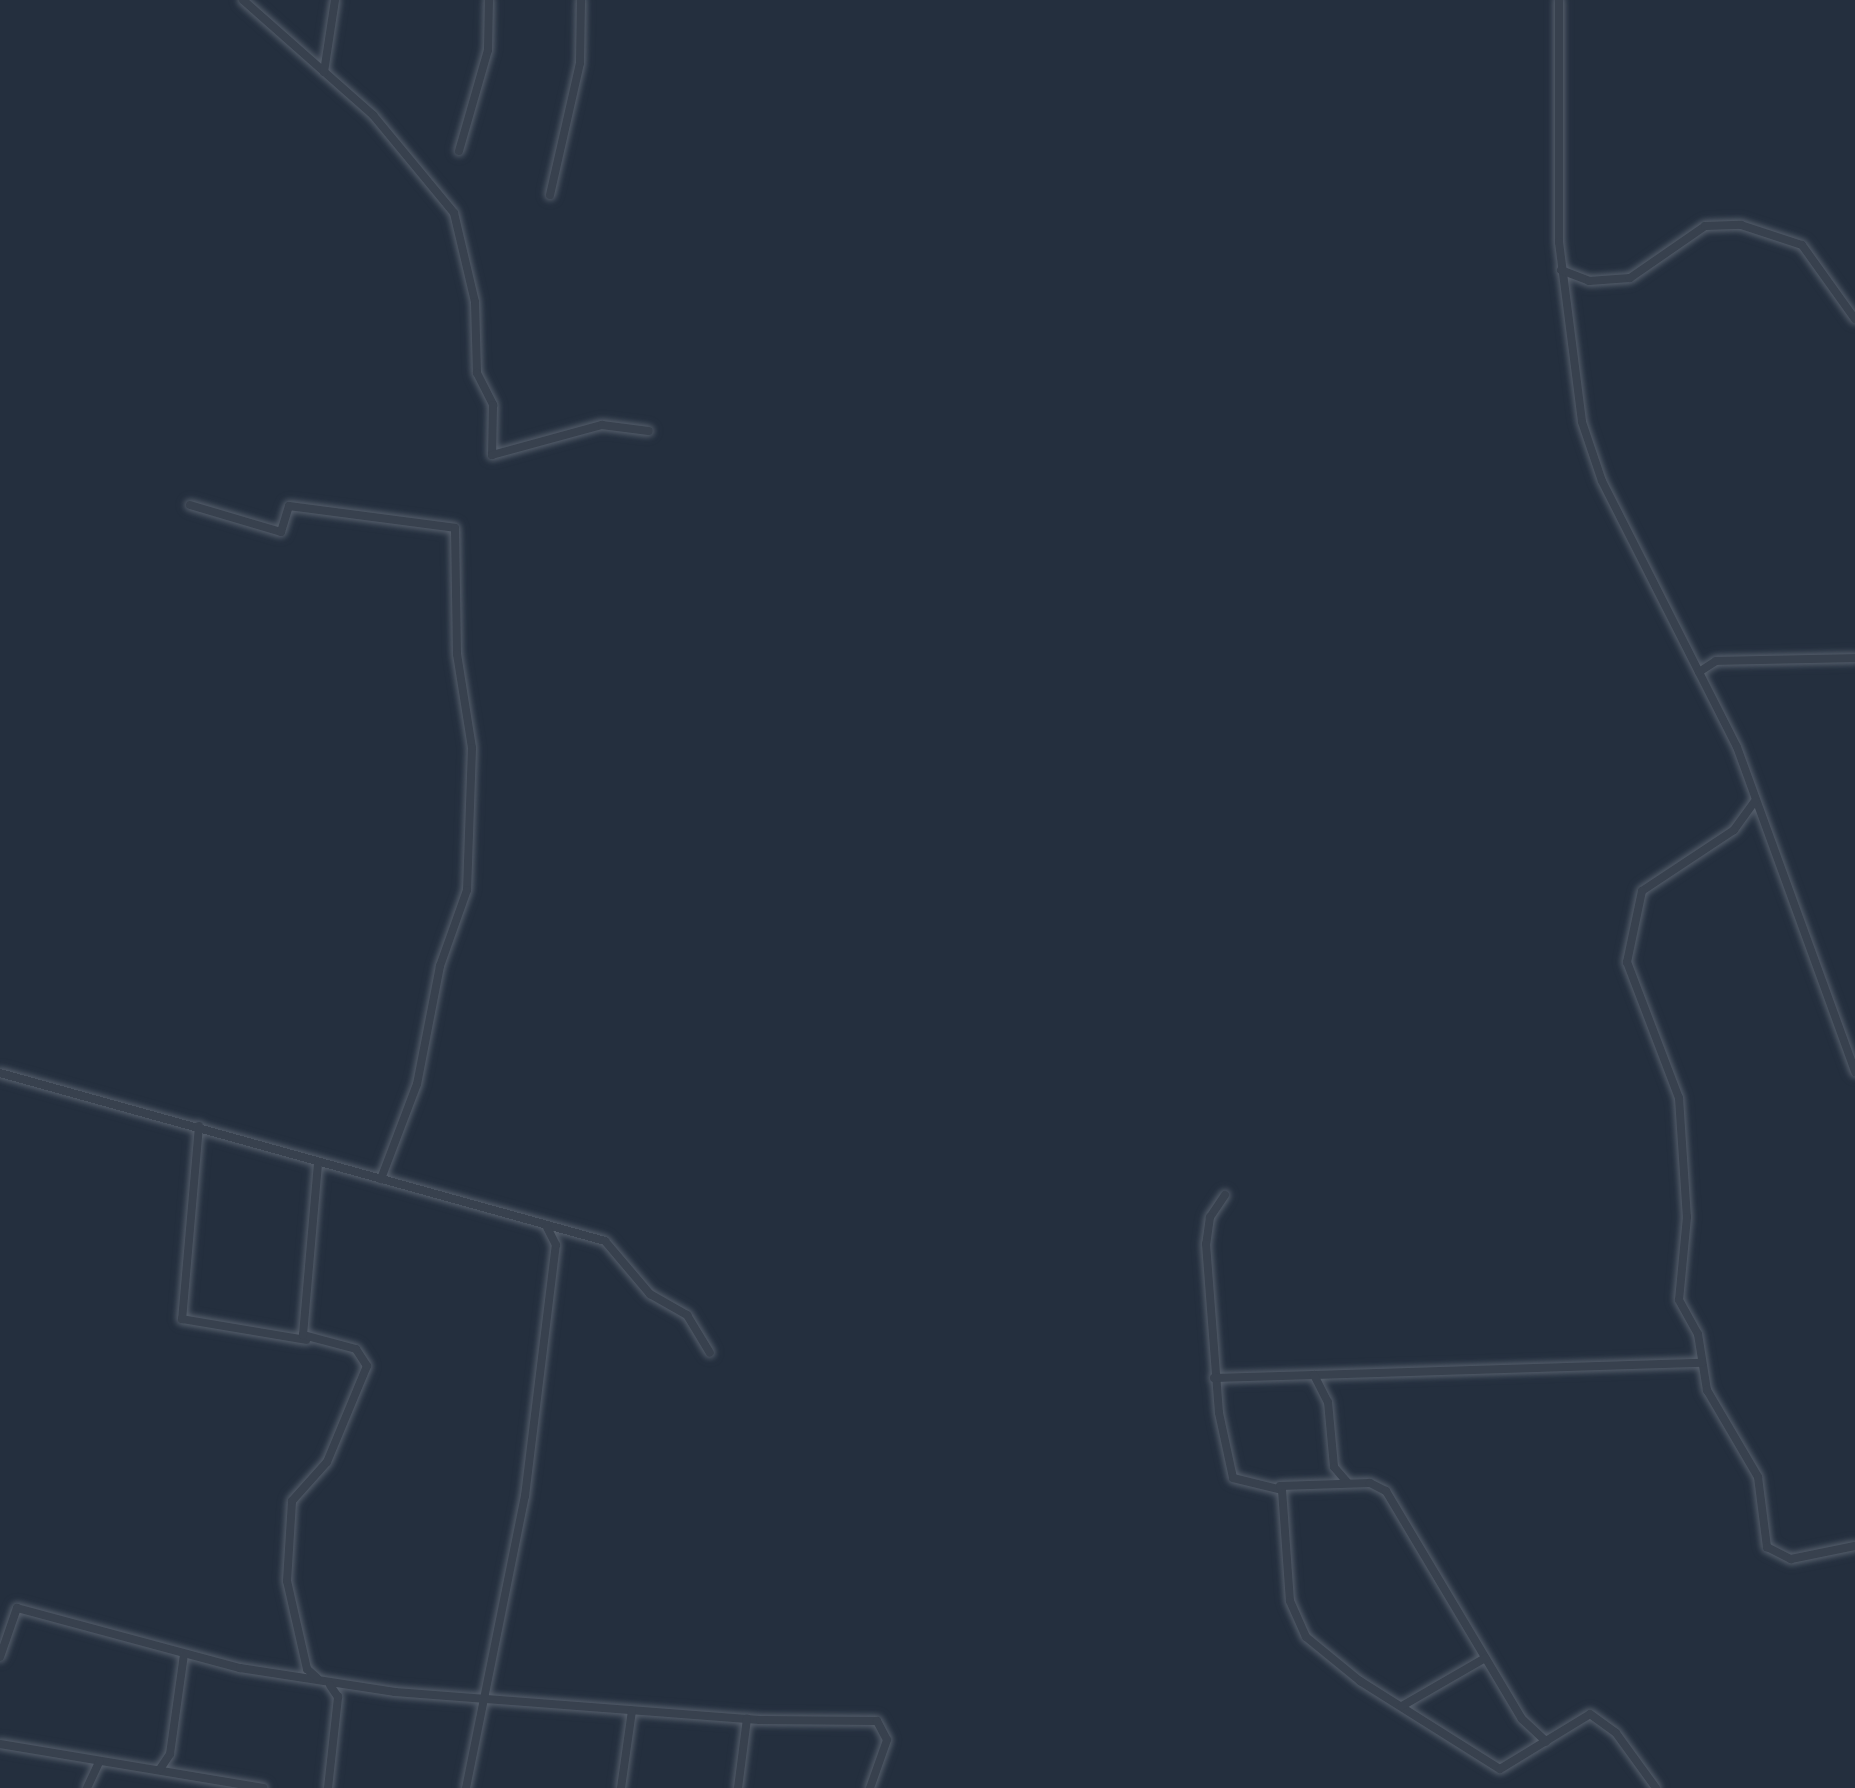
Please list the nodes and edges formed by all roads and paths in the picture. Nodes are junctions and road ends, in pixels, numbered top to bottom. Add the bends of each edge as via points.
1 (243, 0) edge
2 (335, 0) edge
3 (489, 0) edge
4 (581, 0) edge
5 (1559, 0) edge
6 (324, 73) junction
7 (459, 152) dead end
8 (550, 195) dead end
9 (1561, 270) junction
10 (1855, 320) edge
11 (650, 431) dead end
12 (190, 505) dead end
13 (1855, 658) edge
14 (1698, 673) junction
15 (1756, 800) junction
16 (1855, 1072) edge
17 (0, 1073) edge
18 (200, 1126) junction
19 (318, 1162) junction
20 (381, 1179) junction
21 (1225, 1195) dead end
22 (546, 1226) junction
23 (310, 1341) junction
24 (710, 1353) dead end
25 (1702, 1363) junction
26 (1314, 1375) junction
27 (1214, 1378) junction
28 (1348, 1483) junction
29 (1279, 1486) junction
30 (1855, 1546) edge
31 (184, 1654) junction
32 (0, 1657) edge
33 (1485, 1658) junction
34 (328, 1682) junction
35 (483, 1698) junction
36 (1402, 1706) junction
37 (632, 1711) junction
38 (747, 1719) junction
39 (1546, 1741) junction
40 (0, 1744) edge
41 (99, 1762) junction
42 (159, 1770) junction
43 (87, 1788) edge
44 (263, 1788) edge
45 (328, 1788) edge
46 (466, 1788) edge
47 (621, 1788) edge
48 (738, 1788) edge
49 (870, 1788) edge
50 (1656, 1788) edge

1 - 6 street
2 - 6 street
3 - 7 street via 488,50
4 - 8 street via 580,63
5 - 9 street
6 - 11 street via 373,115 454,213 476,302 477,373 493,405 492,455 602,425
9 - 10 street via 1589,281 1630,278 1705,226 1741,224 1802,245
9 - 14 street via 1571,371 1590,449
12 - 20 street via 281,532 289,506 455,529 457,654 472,748 466,890 440,966 417,1084
13 - 14 street via 1712,662
14 - 15 street
15 - 16 street
15 - 25 street via 1734,830 1649,882 1628,940 1629,971 1678,1098 1687,1217 1678,1287
17 - 18 street
18 - 19 street
18 - 23 street via 183,1322
19 - 20 street
19 - 23 street via 323,1174 302,1324
20 - 22 street
21 - 27 street via 1210,1217 1206,1244
22 - 24 street via 605,1241 650,1294 687,1316
22 - 35 street via 556,1245 525,1496
23 - 34 street via 356,1349 367,1366 327,1462 292,1501 289,1589 307,1669
25 - 26 street
25 - 30 street via 1720,1416 1758,1477 1769,1551 1791,1559
26 - 27 street
26 - 28 street via 1328,1402 1334,1467
27 - 29 street via 1233,1478
28 - 29 street
28 - 33 street via 1386,1491
29 - 36 street via 1290,1601 1306,1636
31 - 32 street via 16,1608
31 - 34 street
31 - 42 street via 170,1754
33 - 36 street
33 - 39 street via 1530,1730
34 - 35 street
34 - 45 street via 338,1697
35 - 37 street
35 - 46 street
36 - 39 street via 1500,1769
37 - 38 street
37 - 47 street
38 - 48 street
38 - 49 street via 882,1724 887,1740
39 - 50 street via 1584,1716 1598,1717
40 - 41 street
41 - 42 street
41 - 43 street
42 - 44 street

